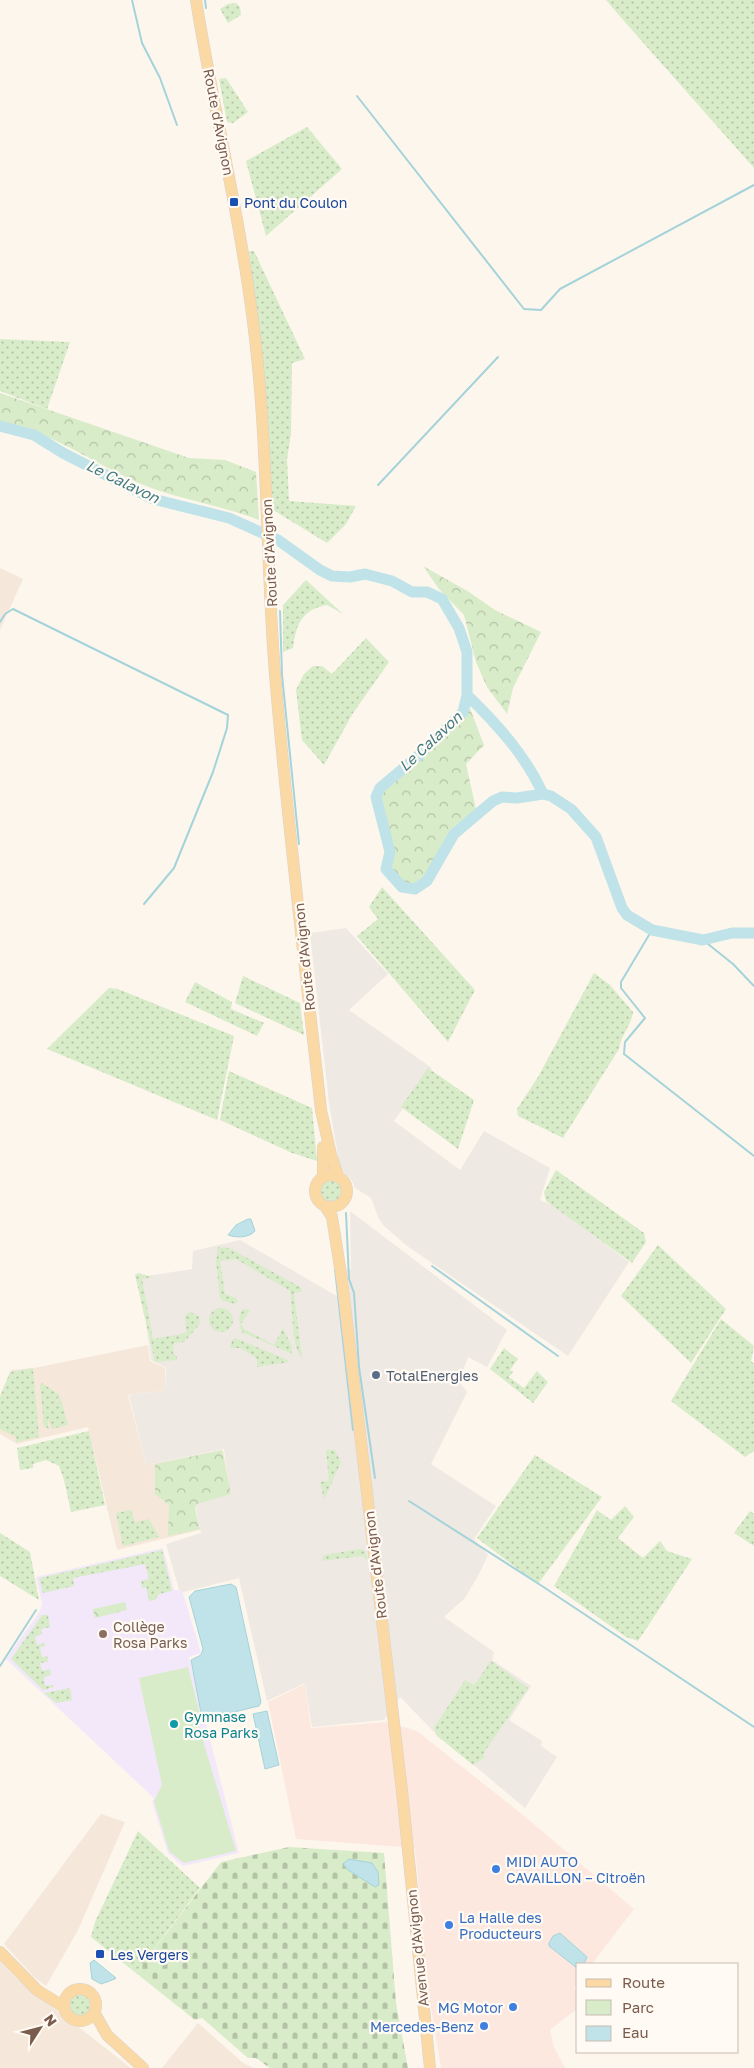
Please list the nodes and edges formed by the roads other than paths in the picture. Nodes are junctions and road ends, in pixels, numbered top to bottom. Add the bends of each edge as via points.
1 (196, 0) edge
2 (322, 1110) junction
3 (338, 1176) junction
4 (323, 1177) junction
5 (342, 1203) junction
6 (325, 1206) junction
7 (342, 1280) junction
8 (408, 1851) joint
9 (0, 1952) edge
10 (28, 1981) junction
11 (68, 1993) junction
12 (64, 2007) junction
13 (94, 2012) junction
14 (82, 2021) junction
15 (136, 2068) edge
16 (144, 2068) edge
17 (432, 2068) edge

1 - 2 main road, Route d'Avignon via 250,302 260,391 275,675
2 - 3 main road, Route d'Avignon via 330,1155
2 - 4 main road, Route d'Avignon
3 - 4 main road
3 - 5 main road via 347,1190
4 - 6 main road via 315,1192
5 - 6 main road via 334,1207
5 - 7 main road, Route d'Avignon
6 - 7 main road, Route d'Avignon via 332,1217
7 - 8 main road, Route d'Avignon
8 - 17 main road, Avenue d'Avignon via 416,1947
9 - 10 main road
10 - 11 main road via 52,1993
10 - 12 main road
11 - 12 main road
11 - 13 main road via 77,1988 88,1990 96,2000
12 - 14 main road via 72,2019
13 - 14 main road
13 - 16 main road via 107,2035
14 - 15 main road

